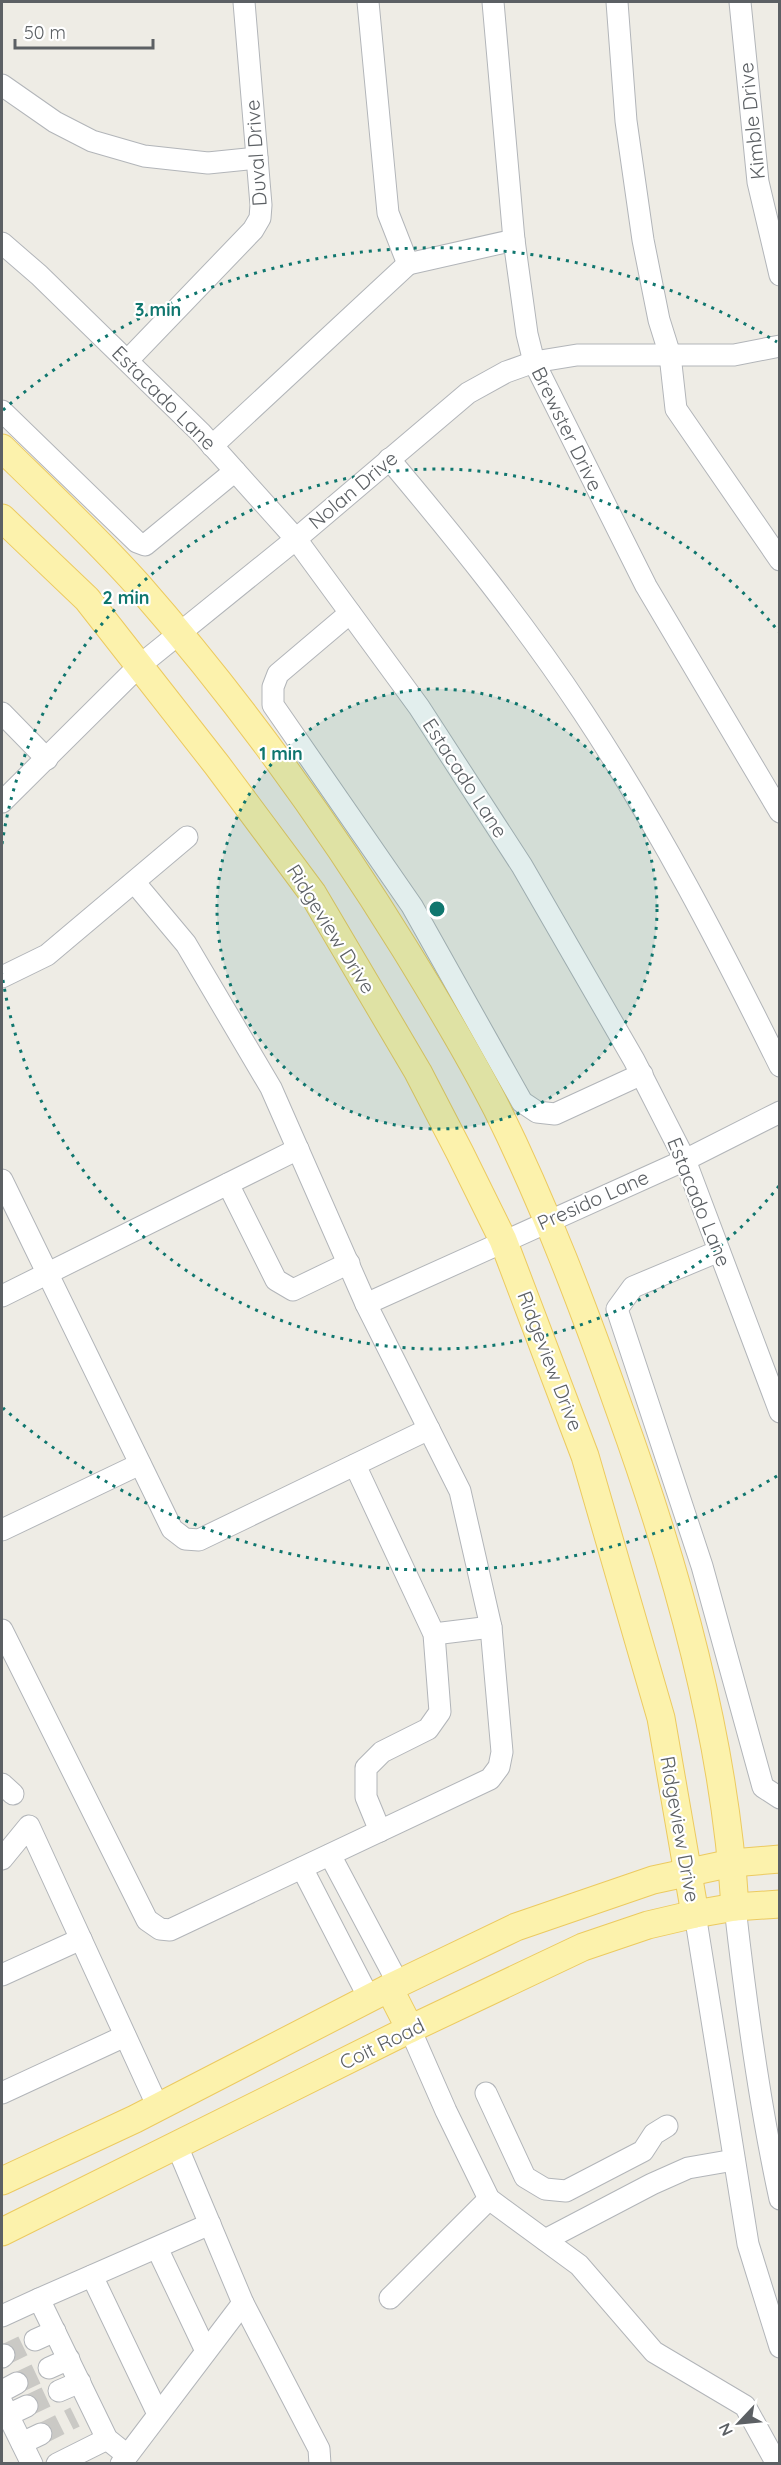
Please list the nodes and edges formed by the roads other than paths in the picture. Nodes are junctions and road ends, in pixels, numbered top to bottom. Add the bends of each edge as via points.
1 (244, 2) edge
2 (368, 2) edge
3 (493, 2) edge
4 (617, 2) edge
5 (740, 2) edge
6 (2, 85) edge
7 (258, 158) junction
8 (514, 240) junction
9 (2, 243) edge
10 (408, 264) junction
11 (780, 275) edge
12 (780, 346) edge
13 (670, 355) junction
14 (128, 360) junction
15 (534, 362) junction
16 (2, 411) edge
17 (212, 446) junction
18 (2, 448) edge
19 (390, 459) junction
20 (235, 471) junction
21 (2, 518) edge
22 (296, 539) junction
23 (780, 560) edge
24 (350, 613) junction
25 (178, 635) junction
26 (139, 666) junction
27 (2, 713) edge
28 (47, 759) junction
29 (2, 802) edge
30 (780, 812) edge
31 (187, 837) dead end
32 (135, 883) junction
33 (2, 977) edge
34 (780, 1066) edge
35 (642, 1074) junction
36 (780, 1112) edge
37 (298, 1149) junction
38 (685, 1160) junction
39 (2, 1180) edge
40 (228, 1184) junction
41 (548, 1221) junction
42 (503, 1240) junction
43 (719, 1251) junction
44 (349, 1263) junction
45 (47, 1274) junction
46 (2, 1296) edge
47 (366, 1304) junction
48 (780, 1412) edge
49 (429, 1429) junction
50 (140, 1464) junction
51 (355, 1465) junction
52 (2, 1530) edge
53 (491, 1627) junction
54 (2, 1630) edge
55 (434, 1634) junction
56 (780, 1798) edge
57 (380, 1831) junction
58 (330, 1855) junction
59 (780, 1858) edge
60 (2, 1859) edge
61 (732, 1863) junction
62 (302, 1868) junction
63 (688, 1871) junction
64 (780, 1904) edge
65 (735, 1907) junction
66 (695, 1914) junction
67 (81, 1939) junction
68 (2, 1975) edge
69 (385, 1990) junction
70 (410, 2029) junction
71 (125, 2036) junction
72 (486, 2093) dead end
73 (2, 2094) edge
74 (158, 2107) junction
75 (667, 2126) dead end
76 (177, 2146) junction
77 (734, 2160) junction
78 (2, 2181) edge
79 (489, 2199) junction
80 (780, 2199) edge
81 (210, 2224) junction
82 (2, 2232) edge
83 (545, 2241) junction
84 (157, 2247) junction
85 (92, 2276) junction
86 (390, 2298) dead end
87 (39, 2299) junction
88 (243, 2303) junction
89 (2, 2316) edge
90 (55, 2331) junction
91 (35, 2340) tunnel mouth
92 (780, 2347) edge
93 (206, 2351) junction
94 (69, 2359) junction
95 (49, 2368) tunnel mouth
96 (80, 2382) junction
97 (59, 2391) tunnel mouth
98 (27, 2406) tunnel mouth
99 (5, 2409) edge
100 (158, 2414) junction
101 (107, 2439) junction
102 (124, 2459) edge
103 (32, 2463) edge
104 (57, 2463) edge
105 (320, 2463) edge
106 (777, 2463) edge

1 - 7 street, Duval Drive
2 - 10 street via 388,213
3 - 8 street, Brewster Drive
4 - 13 street via 626,121 643,240
5 - 11 street, Kimble Drive via 758,182
6 - 7 street via 74,132 144,156 208,163
7 - 14 street, Duval Drive via 261,205 260,218 253,230
8 - 10 street
8 - 15 street, Brewster Drive via 526,334
9 - 14 street, Estacado Lane
10 - 17 street
12 - 13 street, Nolan Drive via 734,355
13 - 15 street, Nolan Drive via 577,355
13 - 23 street via 676,409
14 - 17 street, Estacado Lane
15 - 19 street, Nolan Drive via 468,393
15 - 30 street, Brewster Drive via 646,586
16 - 20 street via 137,542 146,545
17 - 20 street, Estacado Lane
18 - 25 main road via 136,583
19 - 22 street, Nolan Drive
19 - 34 street via 478,566 583,712 652,824
20 - 22 street, Estacado Lane
21 - 26 main road, Ridgeview Drive via 87,599
22 - 24 street, Estacado Lane
22 - 25 street, Nolan Drive
24 - 35 street, Estacado Lane via 419,707 522,866
24 - 35 street via 278,674 273,705 412,906 522,1102 537,1112 555,1114
25 - 26 street, Nolan Drive
25 - 41 main road via 285,770 365,884 434,995 496,1108
26 - 28 street, Nolan Drive
26 - 42 main road, Ridgeview Drive via 313,894 418,1072
27 - 28 street
28 - 29 street, Nolan Drive
31 - 32 street
32 - 33 street via 47,955
32 - 37 street via 186,944 271,1088
35 - 38 street, Estacado Lane
36 - 38 street, Presido Lane
37 - 40 street
37 - 44 street
38 - 41 street, Presido Lane
38 - 43 street, Estacado Lane
39 - 45 street
40 - 44 street via 276,1280 293,1290
40 - 45 street
41 - 42 street, Presido Lane
41 - 61 main road via 649,1489 686,1618 717,1757
42 - 47 street, Presido Lane
42 - 63 main road, Ridgeview Drive via 589,1467 661,1718
43 - 48 street, Estacado Lane
43 - 56 street via 633,1287 617,1310 702,1566 763,1787
44 - 47 street
45 - 46 street
45 - 50 street
47 - 49 street
49 - 51 street
49 - 53 street via 460,1491
50 - 51 street via 172,1529 185,1539 199,1540
50 - 52 street
51 - 55 street
53 - 55 street
53 - 57 street via 502,1752 499,1767 490,1779
54 - 62 street via 147,1920 160,1929 170,1930
55 - 57 street via 440,1712 428,1729 382,1752 366,1768 366,1797
57 - 58 street
58 - 62 street
58 - 69 street
59 - 61 main road
60 - 67 street via 29,1826
61 - 63 main road
61 - 65 main road
62 - 69 street
63 - 66 main road, Ridgeview Drive
63 - 69 main road via 516,1928
64 - 65 main road, Coit Road
65 - 66 main road, Coit Road
65 - 80 street via 745,2003
66 - 70 main road, Coit Road via 583,1947
66 - 77 street, Ridgeview Drive
67 - 68 street
67 - 71 street
69 - 70 main road
69 - 74 main road
70 - 76 main road, Coit Road
70 - 79 street
71 - 73 street
71 - 74 street
72 - 75 street via 525,2177 545,2189 566,2191 576,2186 643,2151 654,2134
74 - 76 main road
74 - 78 main road
76 - 81 street
76 - 82 main road, Coit Road
77 - 83 street via 688,2168
77 - 92 street, Ridgeview Drive via 748,2244
79 - 83 street
79 - 86 street
81 - 84 street
81 - 88 street
83 - 106 street via 579,2265 654,2352 745,2406
84 - 85 street
84 - 93 street
85 - 87 street
85 - 100 street
87 - 89 street
87 - 90 street
88 - 93 street
88 - 105 street via 319,2449
90 - 91 street
90 - 94 street
93 - 100 street
94 - 95 street
94 - 96 street
96 - 97 street
96 - 101 street via 84,2413
98 - 99 street
99 - 103 street via 31,2438
100 - 102 street
101 - 102 street
101 - 104 street

